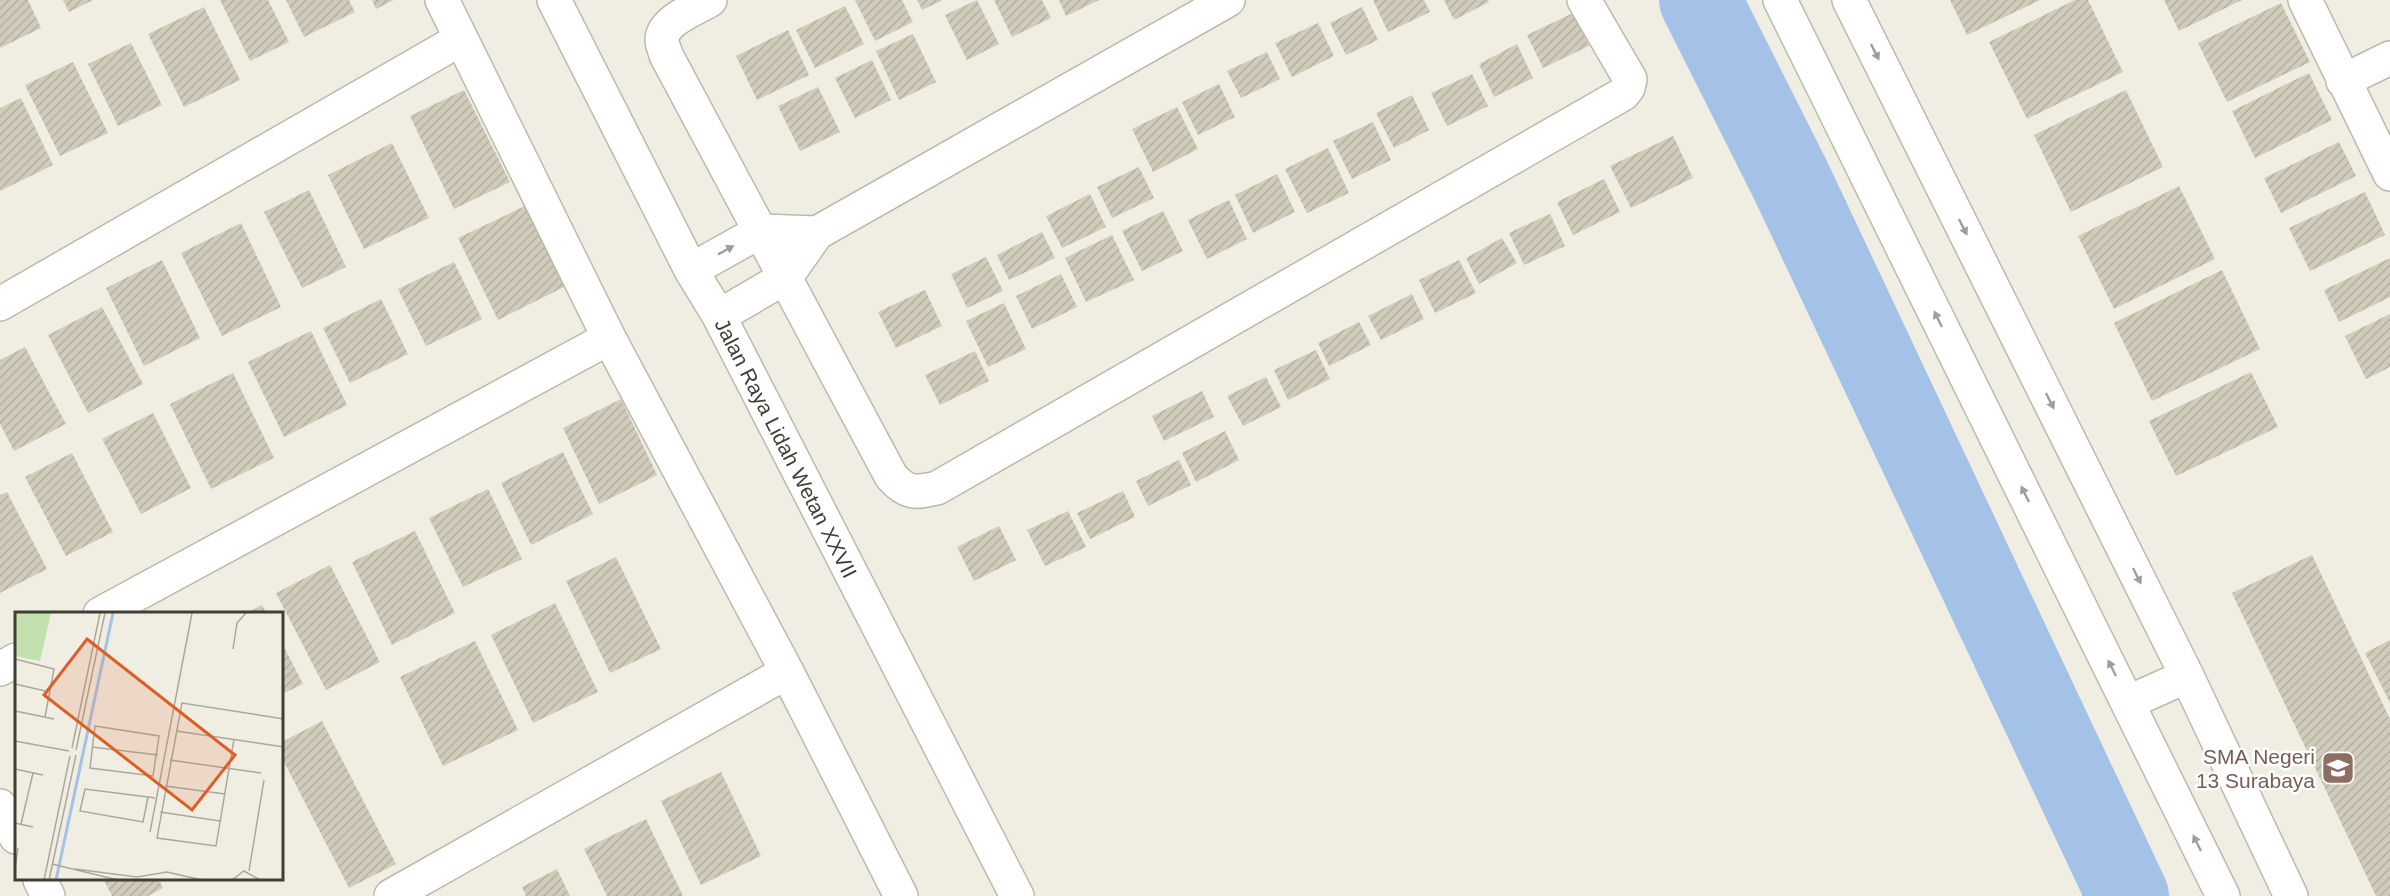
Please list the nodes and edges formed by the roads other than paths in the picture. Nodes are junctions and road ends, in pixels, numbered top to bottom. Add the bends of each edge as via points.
1 (442, 0) edge
2 (554, 0) edge
3 (710, 0) edge
4 (1228, 0) edge
5 (1584, 0) edge
6 (1780, 0) edge
7 (1849, 0) edge
8 (2306, 0) edge
9 (462, 39) junction
10 (2390, 58) edge
11 (2343, 81) junction
12 (2390, 174) edge
13 (761, 231) junction
14 (818, 234) junction
15 (691, 270) junction
16 (786, 277) junction
17 (0, 304) edge
18 (719, 316) junction
19 (609, 338) junction
20 (104, 612) edge
21 (15, 661) edge
22 (0, 669) edge
23 (787, 672) junction
24 (2187, 676) junction
25 (2128, 702) junction
26 (0, 806) edge
27 (15, 835) edge
28 (41, 881) edge
29 (48, 896) edge
30 (391, 896) edge
31 (901, 896) edge
32 (1017, 896) edge
33 (2223, 896) edge
34 (2290, 896) edge

1 - 9 street
2 - 15 street, Jalan Raya Lidah Wetan XXVII
3 - 13 street via 674,21 664,32 662,42
4 - 14 street
5 - 16 street via 1630,79 1623,94 937,488 910,492 891,476
25 -> 6 street
7 -> 24 street
8 - 11 street
9 - 17 street
9 - 19 street
10 - 11 street
11 - 12 street
13 - 14 street
15 -> 13 street
13 - 16 street
14 - 16 street
15 - 18 street, Jalan Raya Lidah Wetan XXVII
16 - 18 street
18 - 32 street, Jalan Raya Lidah Wetan XXVII
19 - 20 street
19 - 23 street
21 - 22 street
23 - 30 street
23 - 31 street
24 - 25 street
24 - 34 street
33 -> 25 street
26 - 27 street
28 - 29 street

